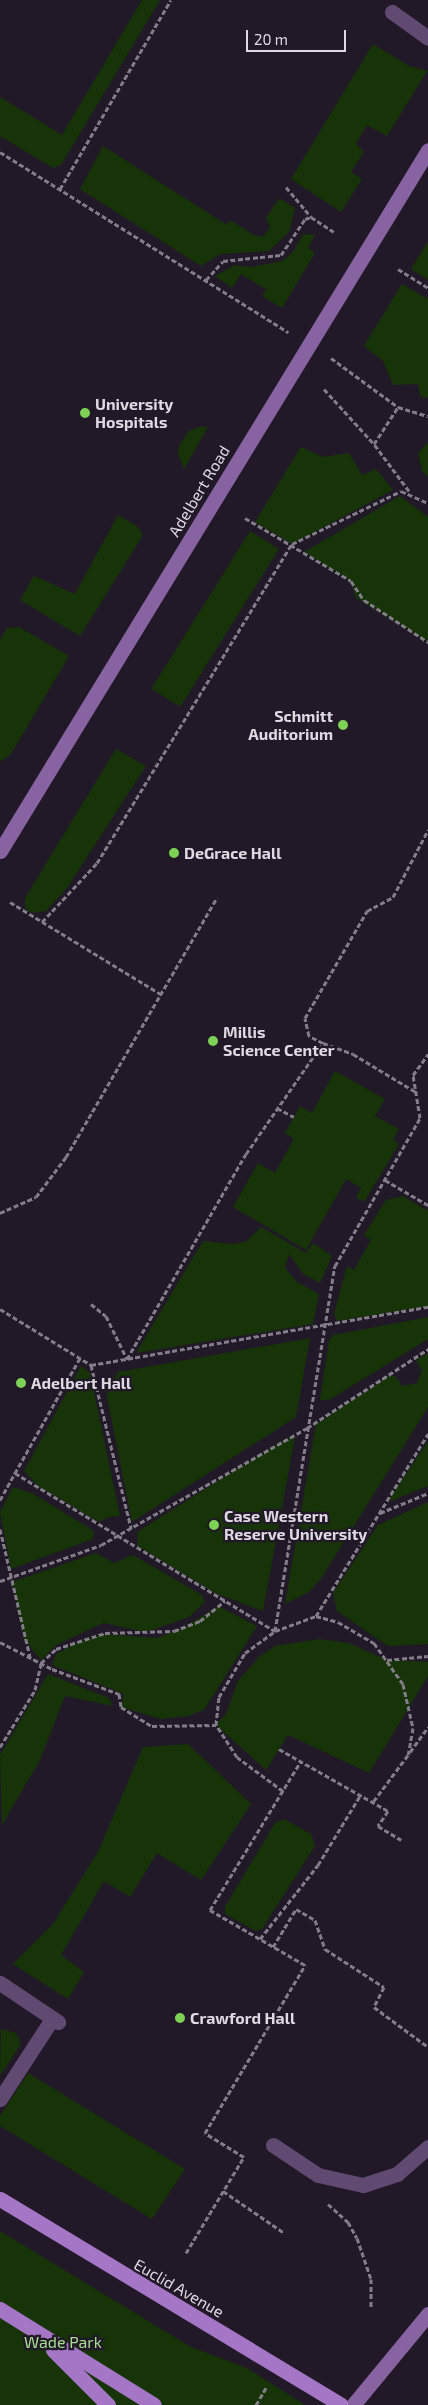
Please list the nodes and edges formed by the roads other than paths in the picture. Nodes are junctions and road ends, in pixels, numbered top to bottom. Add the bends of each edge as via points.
1 (392, 12) dead end
2 (428, 38) edge
3 (428, 150) edge
4 (0, 851) edge
5 (0, 1983) edge
6 (0, 2099) edge
7 (273, 2145) dead end
8 (428, 2147) edge
9 (0, 2199) edge
10 (0, 2309) edge
11 (428, 2314) edge
12 (36, 2334) junction
13 (108, 2405) edge
14 (154, 2405) edge
15 (341, 2405) edge
16 (353, 2405) edge

1 - 2 lane
3 - 4 street, Adelbert Road
5 - 6 lane via 55,2020
7 - 8 lane via 318,2174 363,2185 397,2174
9 - 15 main road, Euclid Avenue
10 - 12 main road
11 - 16 street
12 - 13 main road
12 - 14 main road

